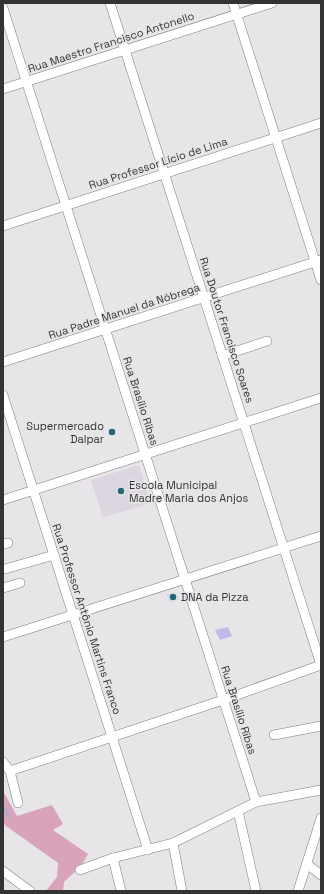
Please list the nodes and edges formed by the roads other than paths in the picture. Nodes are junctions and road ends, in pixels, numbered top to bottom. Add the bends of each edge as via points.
1 (110, 3) edge
2 (233, 3) edge
3 (272, 3) edge
4 (3, 8) edge
5 (236, 14) junction
6 (125, 50) junction
7 (27, 82) junction
8 (3, 89) edge
9 (321, 124) edge
10 (276, 138) junction
11 (165, 174) junction
12 (66, 205) junction
13 (3, 226) edge
14 (318, 261) edge
15 (321, 280) edge
16 (204, 298) junction
17 (105, 329) junction
18 (267, 341) dead end
19 (222, 356) junction
20 (3, 362) edge
21 (3, 395) edge
22 (321, 398) edge
23 (244, 423) junction
24 (145, 454) junction
25 (33, 490) junction
26 (3, 500) edge
27 (321, 536) edge
28 (284, 548) junction
29 (54, 555) junction
30 (5, 569) dead end
31 (185, 579) junction
32 (20, 583) dead end
33 (3, 588) edge
34 (73, 615) junction
35 (3, 637) edge
36 (321, 665) edge
37 (223, 700) junction
38 (321, 726) edge
39 (274, 735) dead end
40 (112, 737) junction
41 (3, 762) edge
42 (10, 771) junction
43 (321, 790) edge
44 (256, 802) junction
45 (18, 803) dead end
46 (238, 811) junction
47 (321, 818) edge
48 (173, 843) junction
49 (148, 850) junction
50 (113, 858) junction
51 (306, 864) junction
52 (80, 870) dead end
53 (3, 871) edge
54 (321, 875) edge
55 (30, 891) edge
56 (121, 891) edge
57 (182, 891) edge
58 (256, 891) edge
59 (298, 891) edge

1 - 6 street, Rua Doutor Francisco Soares
2 - 5 street
3 - 5 street, Rua Maestro Francisco Antonello
4 - 7 street, Rua Brasílio Ribas
5 - 6 street, Rua Maestro Francisco Antonello
5 - 10 street
6 - 7 street, Rua Maestro Francisco Antonello
6 - 11 street, Rua Doutor Francisco Soares
7 - 8 street, Rua Maestro Francisco Antonello
7 - 12 street, Rua Brasílio Ribas
9 - 10 street, Rua Professor Lício de Lima
10 - 11 street, Rua Professor Lício de Lima
10 - 14 street
11 - 12 street, Rua Professor Lício de Lima
11 - 16 street, Rua Doutor Francisco Soares
12 - 13 street, Rua Professor Lício de Lima
12 - 17 street, Rua Brasílio Ribas
14 - 15 street
14 - 16 street, Rua Padre Manuel da Nóbrega
16 - 17 street, Rua Padre Manuel da Nóbrega
16 - 19 street, Rua Doutor Francisco Soares
17 - 20 street, Rua Padre Manuel da Nóbrega
17 - 24 street, Rua Brasílio Ribas
18 - 19 street
19 - 23 street, Rua Doutor Francisco Soares
21 - 25 street, Rua Professor Antônio Martins Franco
22 - 23 street
23 - 24 street
23 - 28 street, Rua Doutor Francisco Soares
24 - 25 street
24 - 31 street, Rua Brasílio Ribas
25 - 26 street
25 - 29 street, Rua Professor Antônio Martins Franco
27 - 28 street
28 - 31 street
28 - 36 street, Rua Doutor Francisco Soares
29 - 30 street
29 - 34 street, Rua Professor Antônio Martins Franco
31 - 34 street
31 - 37 street, Rua Brasílio Ribas
32 - 33 street
34 - 35 street
34 - 40 street, Rua Professor Antônio Martins Franco
36 - 37 street
37 - 40 street
37 - 44 street, Rua Brasílio Ribas
38 - 39 street
40 - 42 street
40 - 49 street, Rua Professor Antônio Martins Franco
41 - 42 street
42 - 45 street
43 - 44 street
44 - 46 street
46 - 48 street
46 - 58 street
47 - 51 street
48 - 49 street
48 - 57 street
49 - 50 street
50 - 52 street
50 - 56 street
51 - 54 street
51 - 59 street
53 - 55 street

